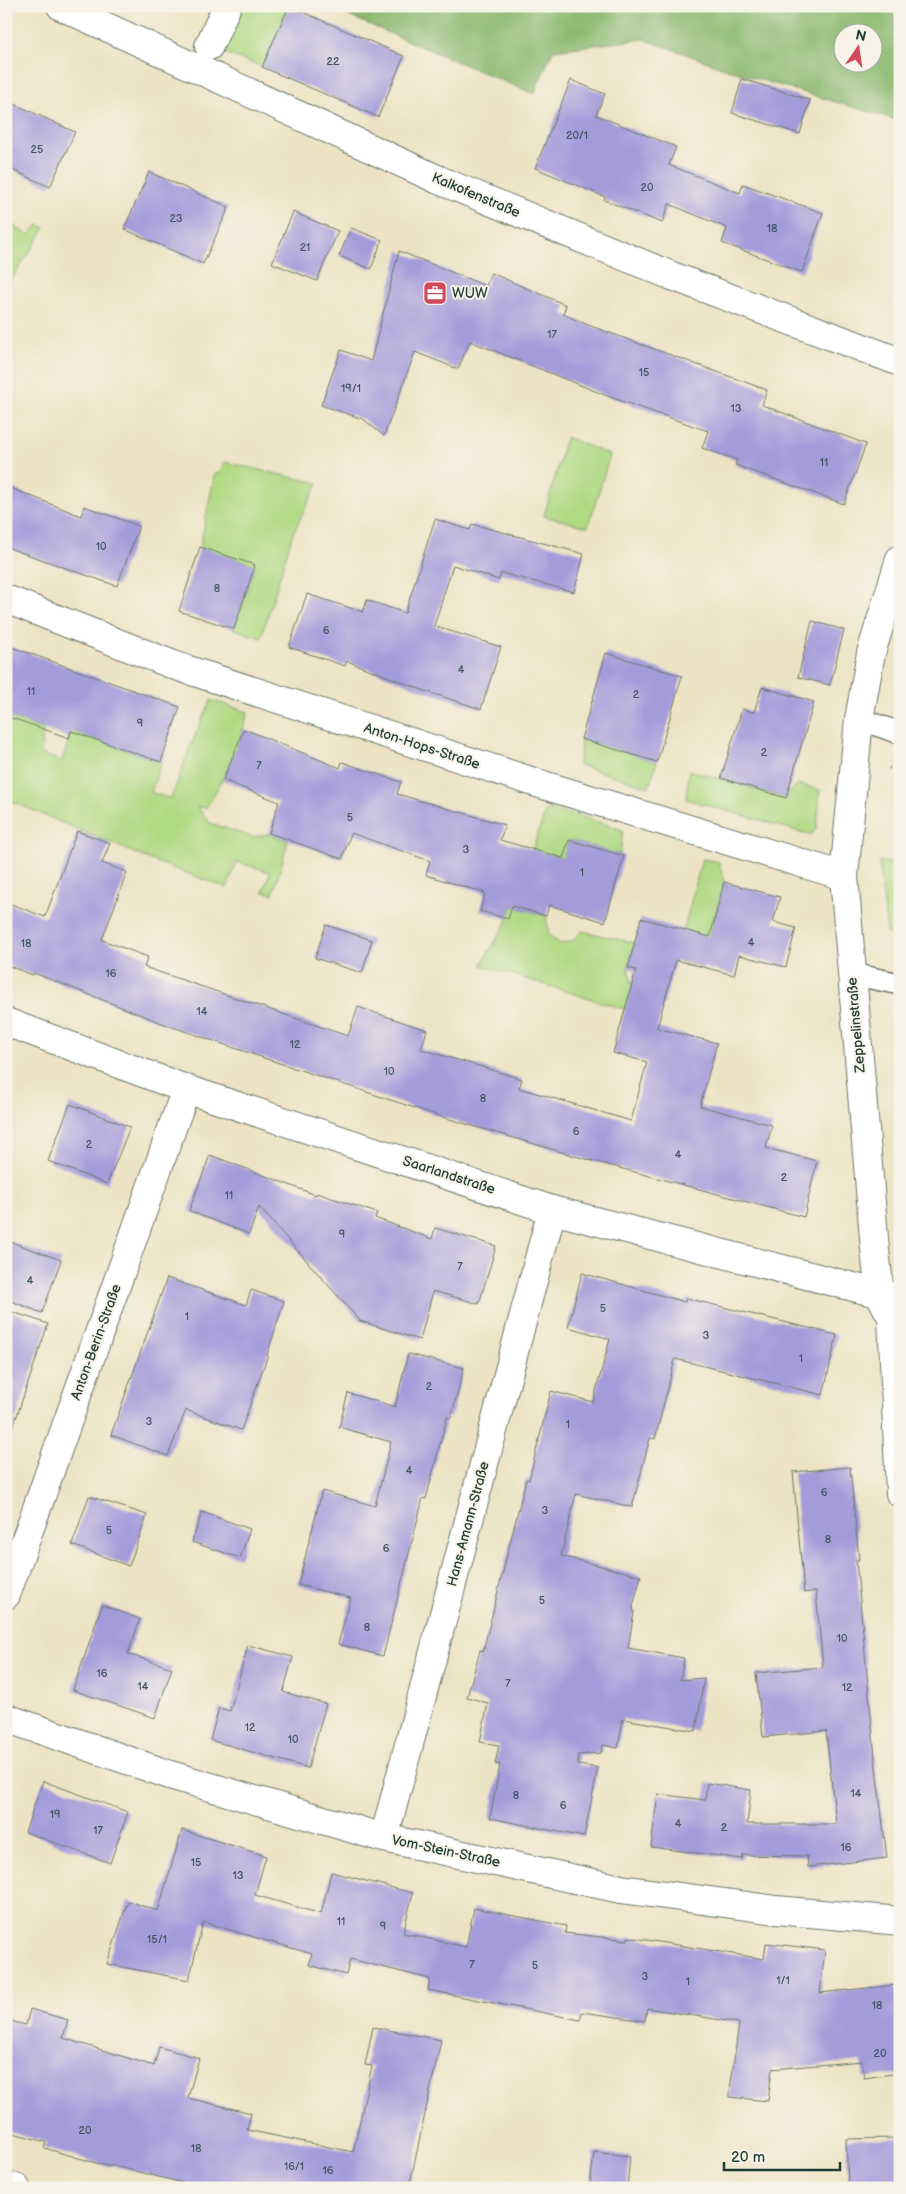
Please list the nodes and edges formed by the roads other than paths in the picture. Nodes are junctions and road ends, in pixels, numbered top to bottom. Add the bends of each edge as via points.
1 (61, 6) edge
2 (227, 6) edge
3 (209, 46) dead end
4 (900, 362) edge
5 (900, 559) edge
6 (6, 599) edge
7 (859, 719) junction
8 (900, 733) edge
9 (844, 876) junction
10 (852, 974) junction
11 (900, 984) edge
12 (6, 1022) edge
13 (186, 1089) junction
14 (552, 1210) junction
15 (890, 1297) edge
16 (900, 1493) edge
17 (6, 1595) edge
18 (6, 1718) edge
19 (384, 1838) junction
20 (900, 1921) edge
21 (6, 2185) edge
22 (16, 2188) edge

1 - 4 street, Kalkofenstraße via 439,180 672,276
2 - 3 street
5 - 7 street, Zeppelinstraße via 871,653
6 - 9 street, Anton-Hops-Straße via 186,669 540,784
7 - 8 lane
7 - 9 street, Zeppelinstraße
9 - 10 street, Zeppelinstraße
10 - 11 lane
10 - 15 street, Zeppelinstraße
12 - 13 street, Saarlandstraße
13 - 14 street, Saarlandstraße
13 - 17 street, Anton-Berin-Straße
14 - 15 street, Saarlandstraße
14 - 19 street, Hans-Amann-Straße
15 - 16 street, Zeppelinstraße
18 - 19 street, Vom-Stein-Straße via 170,1775
19 - 20 street, Vom-Stein-Straße via 621,1889 793,1912
21 - 22 street

